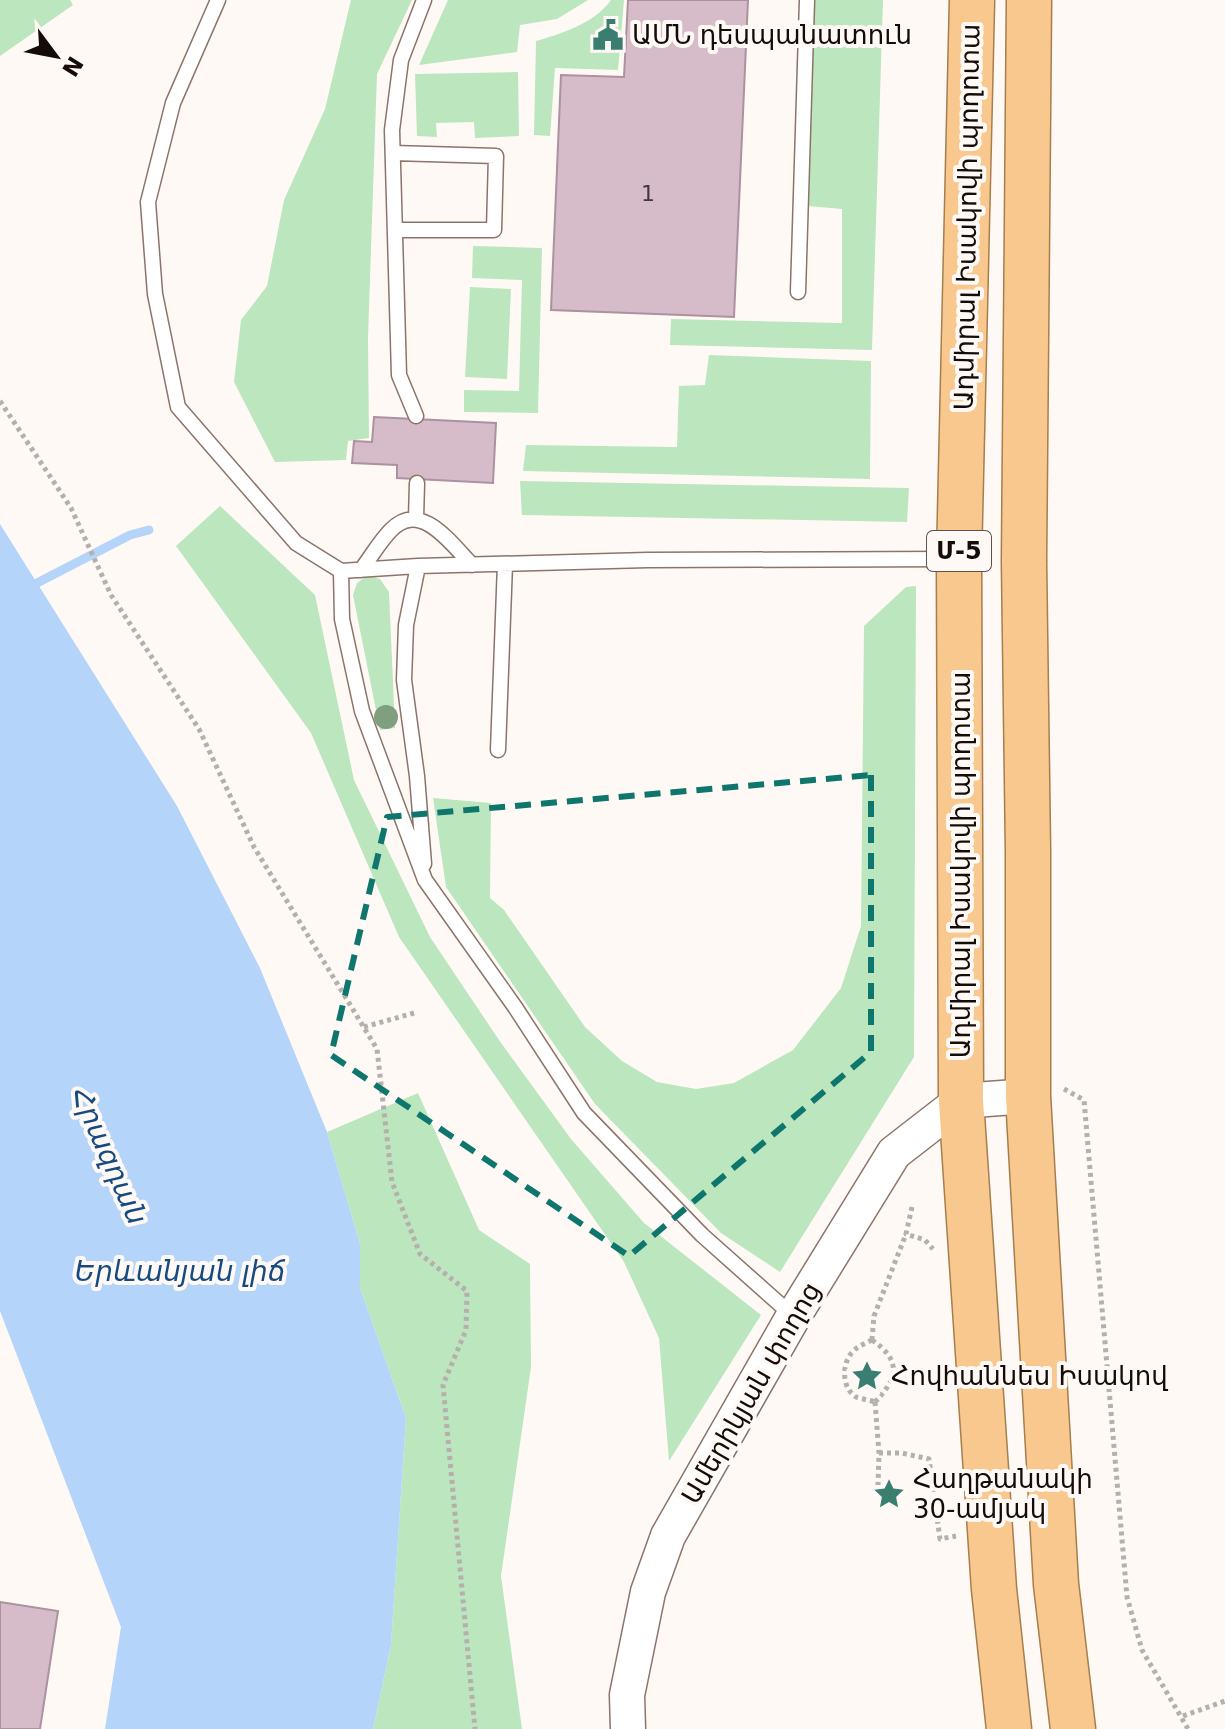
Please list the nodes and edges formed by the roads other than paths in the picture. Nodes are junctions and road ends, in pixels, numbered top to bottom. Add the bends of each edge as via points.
1 (218, 0) edge
2 (424, 0) edge
3 (807, 0) edge
4 (972, 0) edge
5 (1029, 0) edge
6 (393, 153) junction
7 (395, 230) junction
8 (798, 292) dead end
9 (416, 416) dead end
10 (417, 483) dead end
11 (416, 519) junction
12 (959, 559) junction
13 (505, 564) junction
14 (472, 565) junction
15 (418, 566) junction
16 (361, 570) junction
17 (341, 571) junction
18 (498, 750) dead end
19 (425, 880) junction
20 (1028, 1096) junction
21 (961, 1101) junction
22 (793, 1317) junction
23 (1056, 1584) junction
24 (628, 1729) edge
25 (1009, 1729) edge
26 (1073, 1729) edge
27 (1095, 1729) edge

1 - 17 lane via 173,103 148,202 155,294 178,407 296,543
2 - 6 lane via 401,60
3 - 8 lane
4 - 12 highway, Ադմիրալ Իսակովի պողոտա / Մ-5
5 - 20 highway, Մ-5 via 1024,545
6 - 7 lane
6 - 7 lane via 496,156 494,230
7 - 9 lane via 399,375
10 - 11 lane
11 - 14 lane via 431,523
11 - 16 lane via 392,529
12 - 13 lane
12 - 21 highway, Ադմիրալ Իսակովի պողոտա / Մ-5
13 - 14 lane
13 - 18 lane
14 - 15 lane
15 - 16 lane
15 - 19 lane via 406,625 404,680
16 - 17 lane
17 - 19 lane via 342,619 362,711
19 - 22 lane via 584,1113 702,1235
20 - 21 street
20 - 23 highway, Մ-5
21 - 22 street, Ամերիկյան փողոց via 894,1153
21 - 25 highway, Ադմիրալ Իսակովի պողոտա / Մ-5 via 994,1589
22 - 24 street, Ամերիկյան փողոց via 668,1536 648,1592 627,1695
23 - 26 highway, Մ-5
23 - 27 highway

